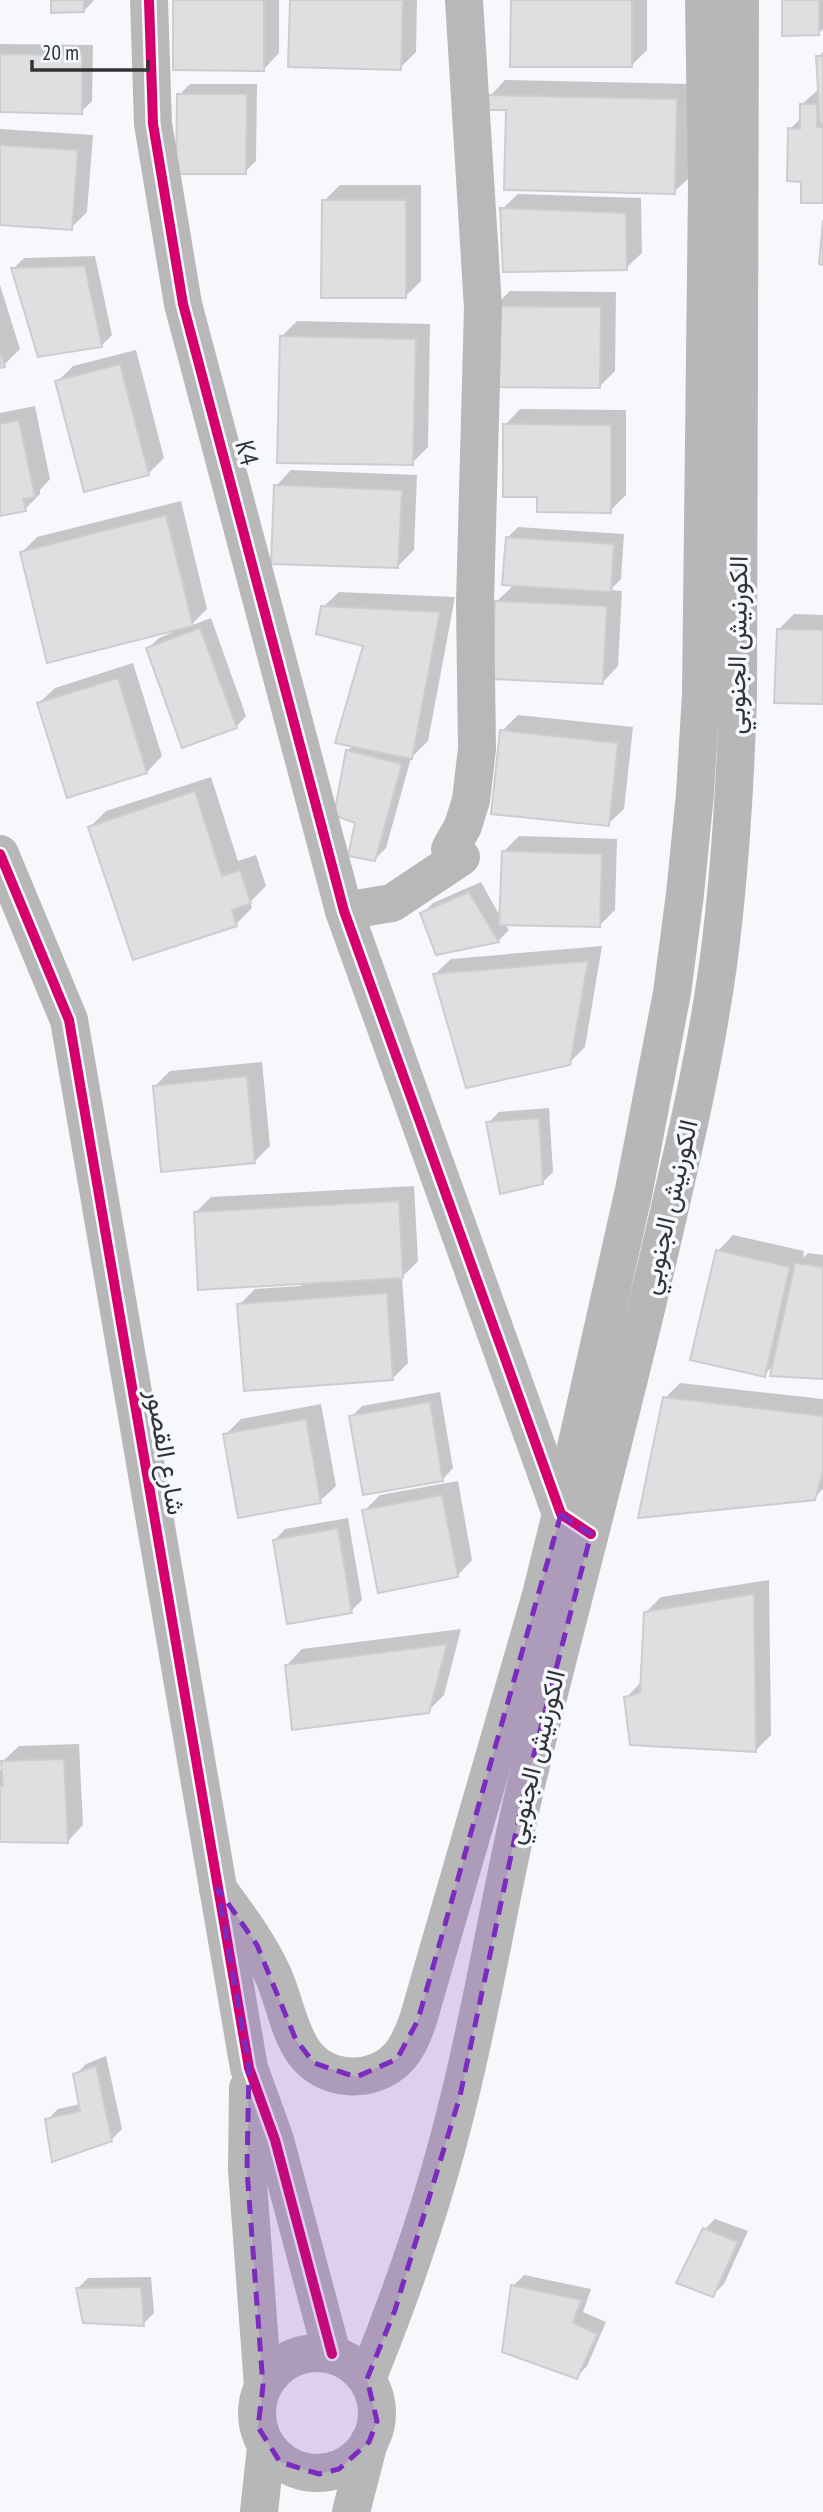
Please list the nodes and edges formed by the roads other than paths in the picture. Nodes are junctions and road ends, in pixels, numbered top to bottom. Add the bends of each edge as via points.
1 (149, 0) edge
2 (464, 0) edge
3 (704, 0) edge
4 (740, 0) edge
5 (0, 854) edge
6 (344, 911) junction
7 (576, 1524) junction
8 (218, 1889) junction
9 (249, 2068) junction
10 (332, 2354) junction
11 (367, 2379) junction
12 (263, 2386) junction
13 (369, 2442) junction
14 (267, 2447) junction
15 (259, 2512) edge
16 (351, 2512) edge

1 - 6 street, K4 via 153,124 183,304
2 - 6 street via 483,308 475,774 463,826 450,849 461,857 392,903
3 - 7 main road, الكورنيش الجنوبي via 704,550 695,794 680,931 654,1092 606,1326
4 - 7 main road, الكورنيش الجنوبي via 738,697 728,877 698,1081 620,1419
5 - 8 main road, شارع القصور via 68,1020
6 - 7 street, K4
7 - 8 main road, الكورنيش الجنوبي via 541,1595 418,2020 397,2059 356,2077 314,2063 296,2040 257,1945
7 - 11 main road, الكورنيش الجنوبي via 460,2096 420,2239
8 - 9 main road, شارع القصور
9 - 10 main road via 275,2140
9 - 12 main road via 247,2170
10 - 11 main road
10 - 12 main road via 292,2358 275,2369
11 - 13 main road via 377,2421
12 - 14 main road via 257,2406 258,2427
13 - 14 main road via 339,2469 319,2474 280,2462
13 - 16 main road
14 - 15 main road

